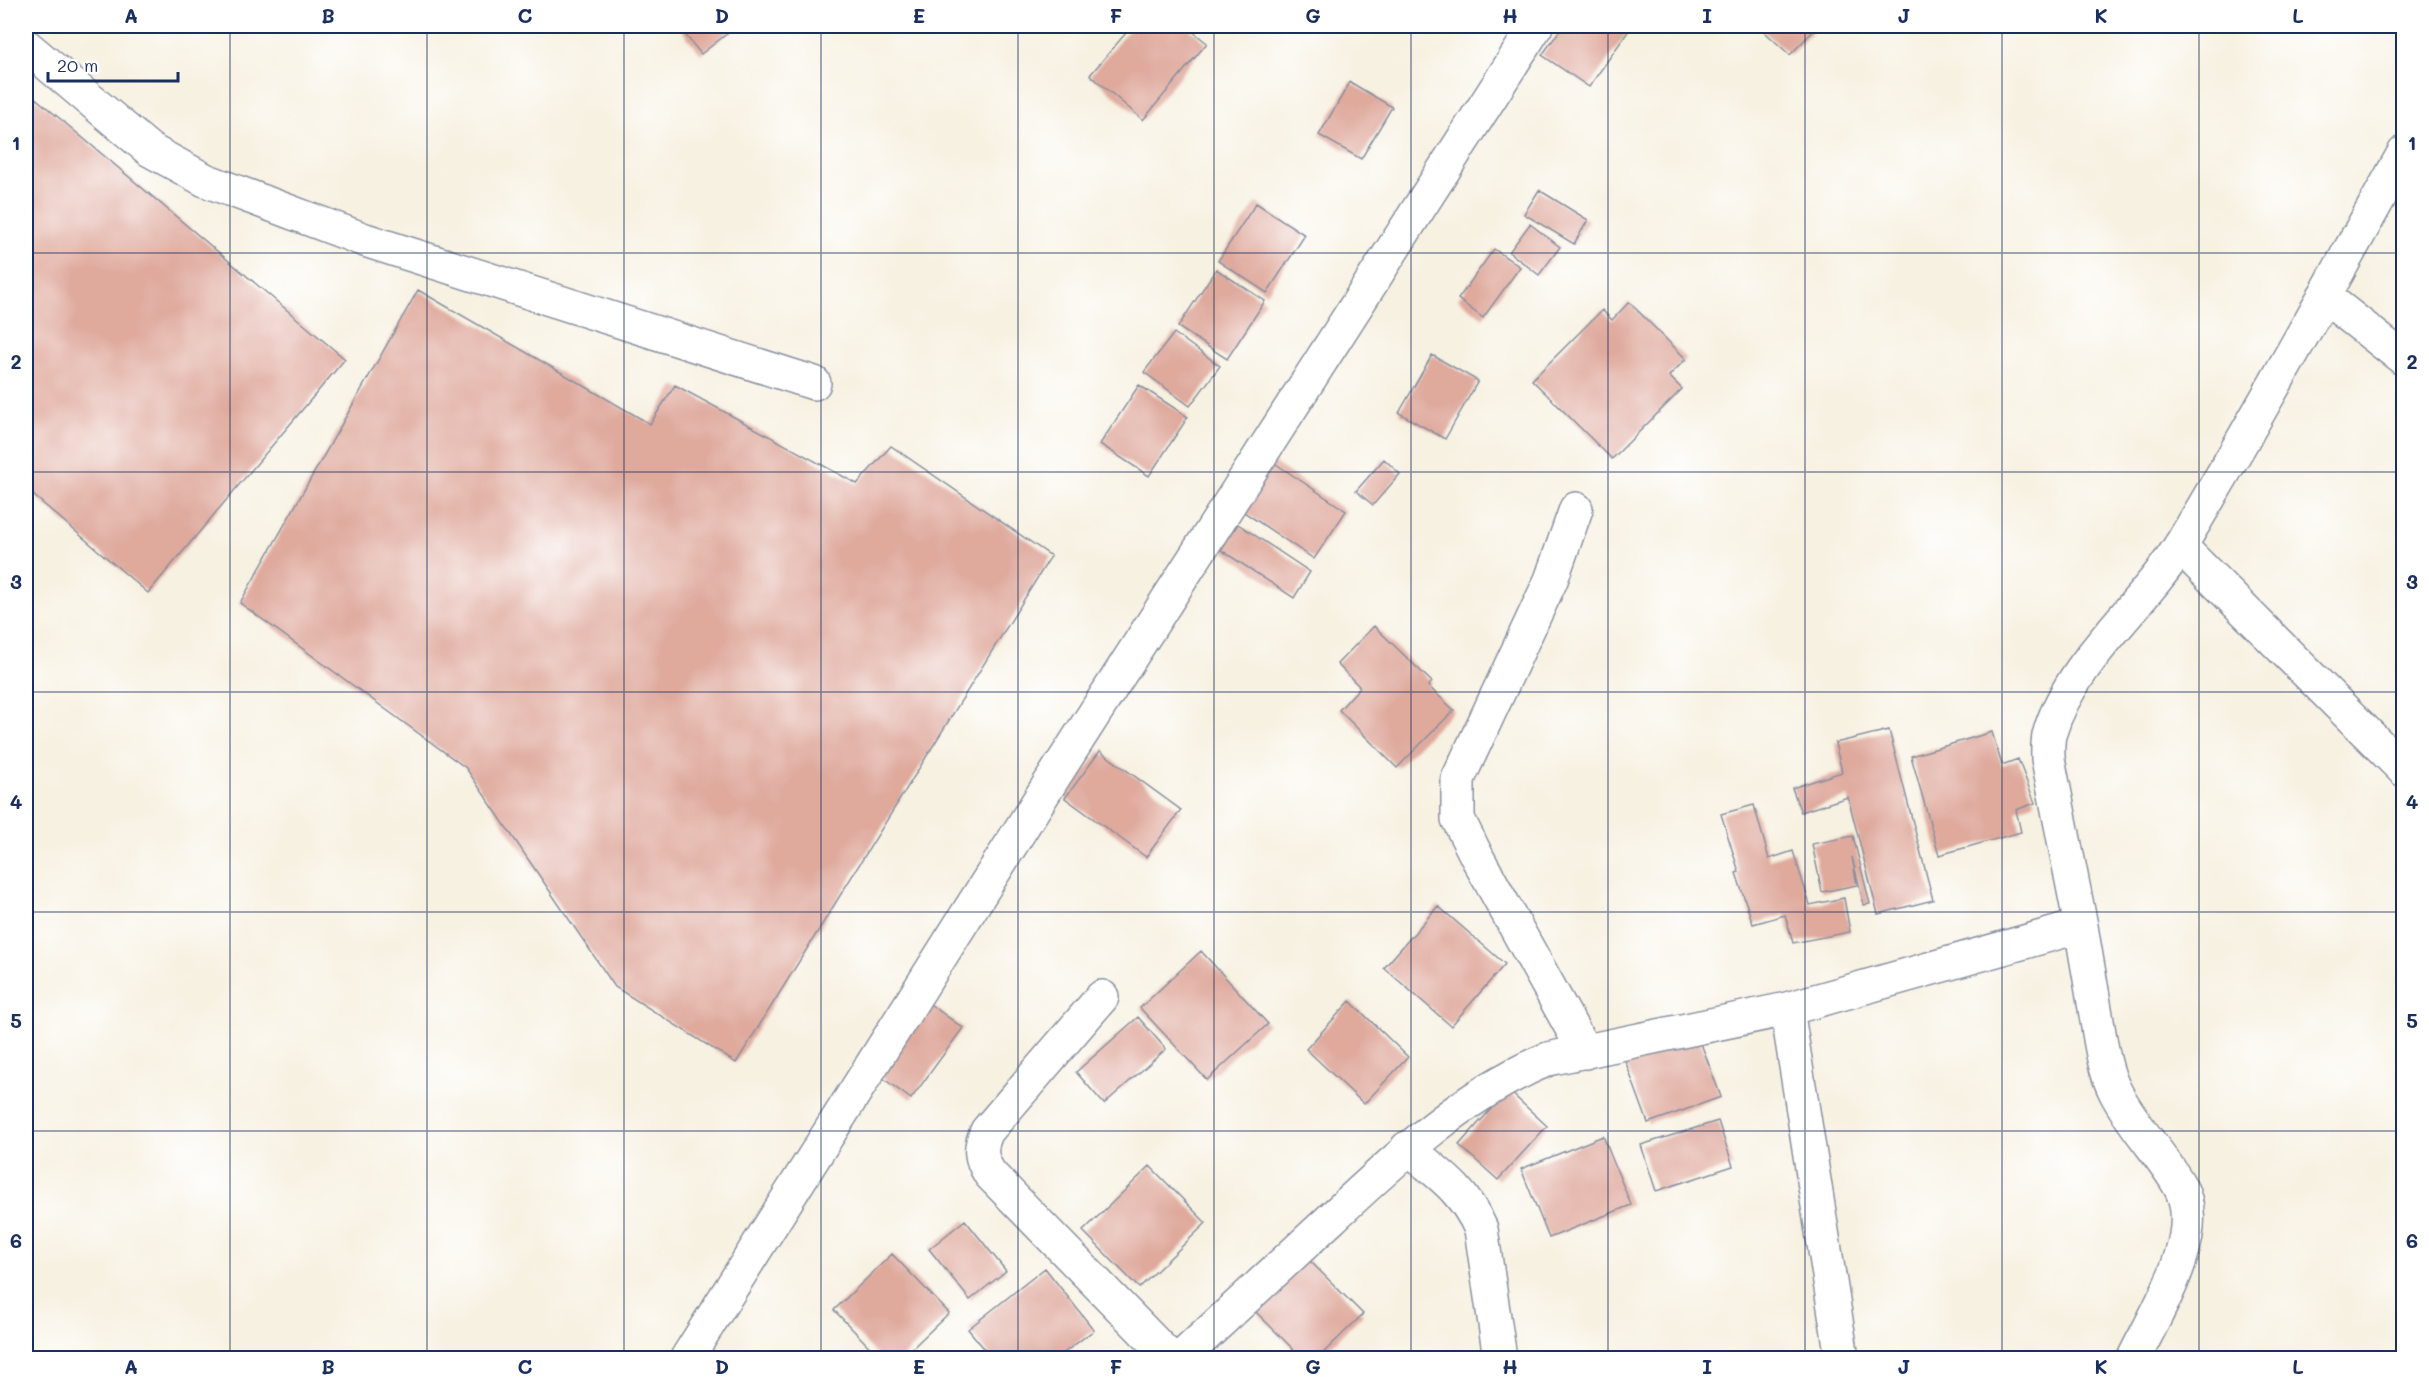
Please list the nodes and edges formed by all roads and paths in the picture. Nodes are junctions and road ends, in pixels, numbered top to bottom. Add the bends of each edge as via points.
1 (1536, 26) edge
2 (26, 46) edge
3 (2403, 153) edge
4 (2324, 297) junction
5 (2403, 359) edge
6 (814, 383) dead end
7 (1576, 509) dead end
8 (2180, 546) junction
9 (2403, 770) edge
10 (2081, 926) junction
11 (1102, 997) dead end
12 (1786, 1009) junction
13 (1585, 1052) junction
14 (1407, 1148) junction
15 (687, 1359) edge
16 (1170, 1359) edge
17 (1180, 1359) edge
18 (1500, 1359) edge
19 (1842, 1359) edge
20 (2134, 1359) edge

1 - 15 street via 1055,775
2 - 6 street via 150,150 205,180 365,240
3 - 4 street
4 - 5 street
4 - 8 street
7 - 13 street via 1551,580 1458,779 1458,819
8 - 9 street
8 - 10 street via 2076,679 2049,734 2048,759
10 - 12 street
10 - 20 street via 2104,1061 2114,1090 2181,1187 2188,1212 2187,1236 2179,1263
11 - 16 street via 987,1131 981,1151 983,1162
12 - 13 street
12 - 19 street
13 - 14 street via 1525,1068
14 - 17 street
14 - 18 street via 1457,1189 1477,1220 1485,1247

